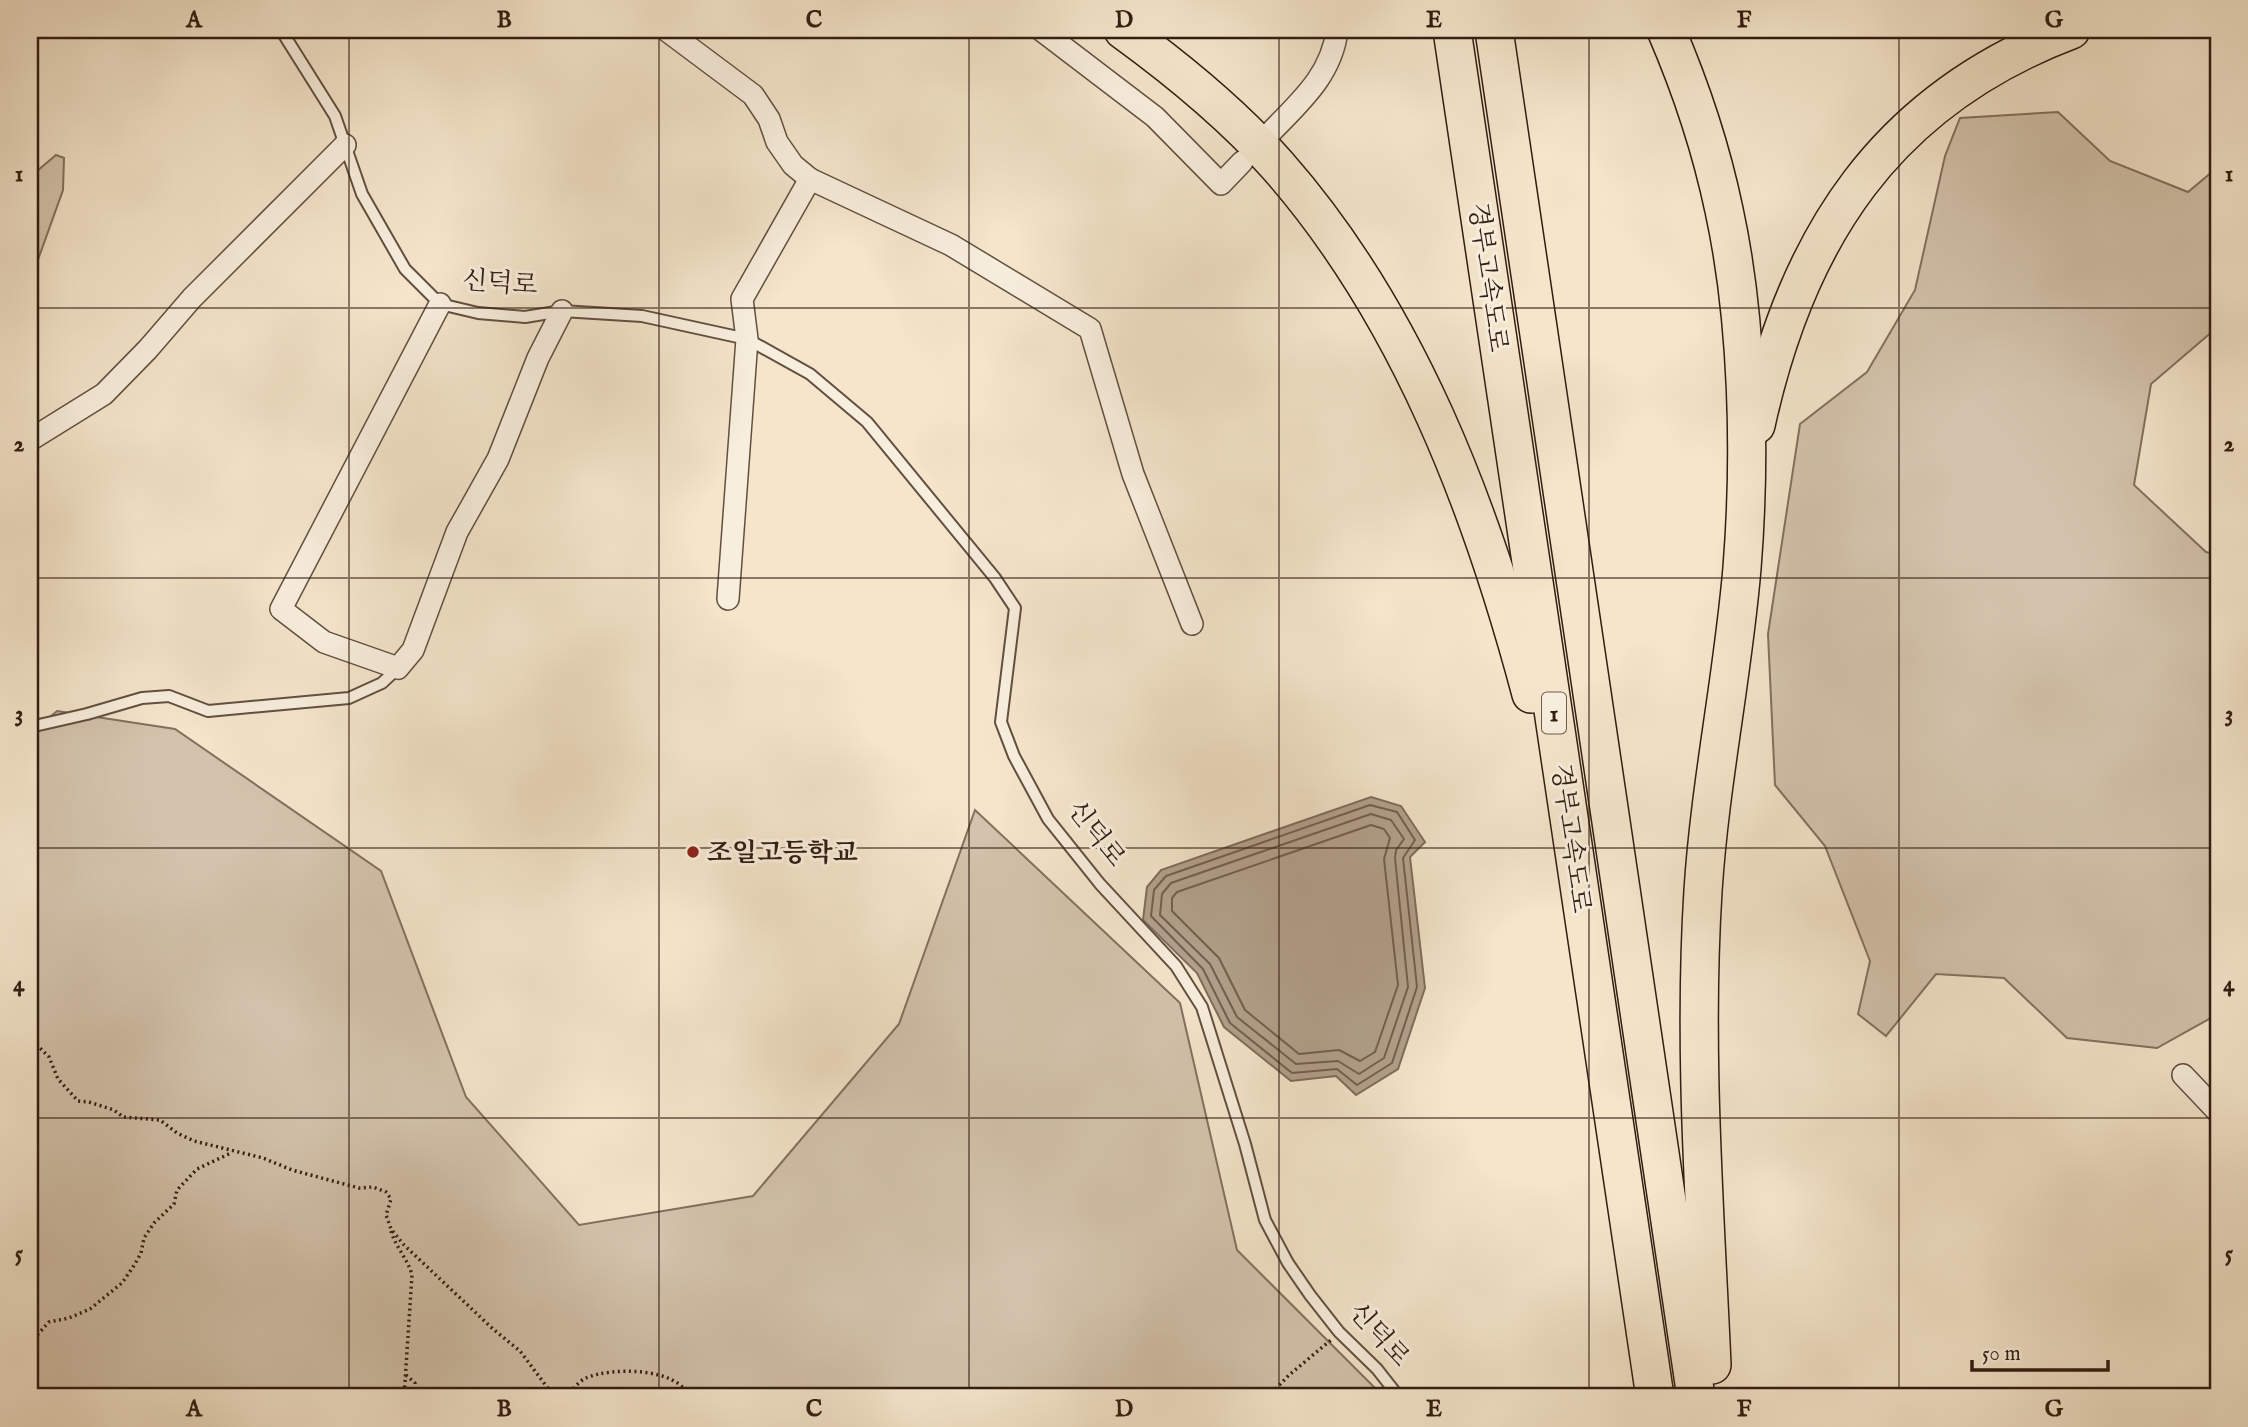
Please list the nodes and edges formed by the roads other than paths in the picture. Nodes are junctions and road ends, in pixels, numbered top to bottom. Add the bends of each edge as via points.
1 (281, 30) edge
2 (666, 30) edge
3 (1041, 30) edge
4 (1123, 30) edge
5 (1337, 30) edge
6 (1452, 30) edge
7 (1494, 30) edge
8 (1666, 30) edge
9 (2071, 30) edge
10 (1271, 132) dead end
11 (345, 145) junction
12 (1242, 162) dead end
13 (810, 179) junction
14 (440, 304) junction
15 (562, 311) junction
16 (747, 339) junction
17 (30, 440) edge
18 (1745, 513) junction
19 (728, 599) dead end
20 (1192, 624) dead end
21 (398, 668) junction
22 (30, 727) edge
23 (1581, 900) junction
24 (2183, 1075) dead end
25 (2218, 1112) edge
26 (1399, 1397) edge
27 (1655, 1397) edge
28 (1696, 1397) edge
29 (1714, 1397) edge

1 - 11 lane, 신덕로 via 335,116
2 - 13 street via 753,95 777,142
3 - 12 street via 1155,117 1221,184
4 - 23 highway via 1188,80 1277,165 1357,274 1404,355 1446,440 1501,592 1547,754
5 - 10 street via 1327,68
6 - 23 highway, 경부고속도로 / 1
7 - 28 highway, 경부고속도로 / 1
8 - 18 highway via 1708,144 1731,244 1740,315
9 - 18 highway via 2012,54 1957,87 1899,137 1846,200 1816,253 1782,333 1755,431
11 - 14 lane, 신덕로 via 362,194 405,269
11 - 17 street via 192,298 104,394
13 - 16 street via 742,299
13 - 20 street via 951,245 1090,328 1133,474
14 - 15 lane, 신덕로 via 524,317
14 - 21 street via 281,609 324,642
15 - 16 lane, 신덕로 via 642,316
15 - 21 street via 498,459 457,532 413,650
16 - 19 street
16 - 26 lane, 신덕로 via 810,374 867,422 1015,608 1001,722 1014,756 1048,819 1175,966 1202,1007 1265,1220 1288,1262 1339,1332
18 - 29 highway via 1737,616 1710,813 1699,962 1699,1067
21 - 22 lane via 383,683 349,698 208,711 169,696 142,698
23 - 27 highway, 경부고속도로 / 1
24 - 25 street

